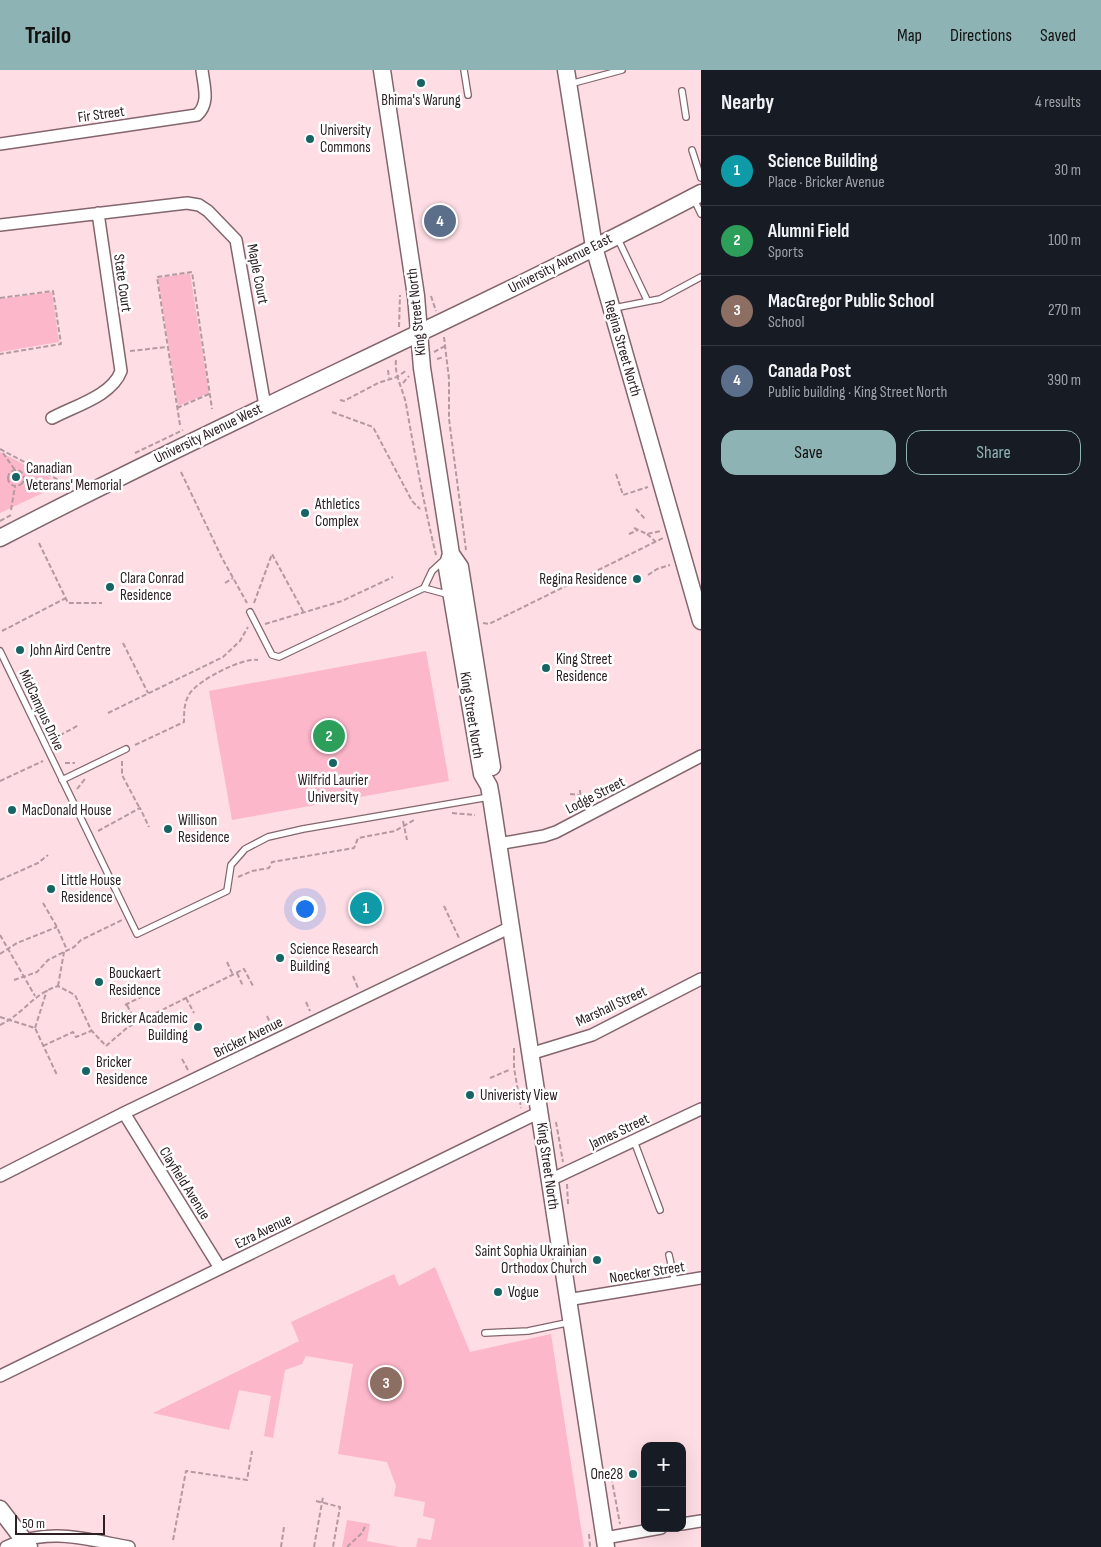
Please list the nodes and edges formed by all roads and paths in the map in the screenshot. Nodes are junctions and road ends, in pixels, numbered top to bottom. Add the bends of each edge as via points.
1 (202, 70) edge
2 (382, 70) edge
3 (464, 70) edge
4 (622, 70) edge
5 (567, 77) edge
6 (682, 91) dead end
7 (468, 95) dead end
8 (686, 117) dead end
9 (0, 144) edge
10 (692, 150) dead end
11 (701, 178) edge
12 (697, 195) edge
13 (98, 213) junction
14 (701, 214) edge
15 (0, 225) edge
16 (616, 235) junction
17 (594, 247) junction
18 (701, 277) edge
19 (0, 298) edge
20 (647, 300) junction
21 (612, 308) junction
22 (419, 333) junction
23 (445, 346) dead end
24 (168, 347) junction
25 (436, 351) dead end
26 (118, 352) junction
27 (0, 354) edge
28 (444, 357) dead end
29 (437, 359) dead end
30 (388, 370) dead end
31 (406, 371) dead end
32 (409, 376) dead end
33 (389, 378) dead end
34 (403, 383) dead end
35 (210, 394) junction
36 (340, 400) dead end
37 (265, 406) junction
38 (177, 408) junction
39 (212, 409) dead end
40 (332, 412) dead end
41 (52, 418) dead end
42 (180, 425) dead end
43 (0, 449) edge
44 (2, 452) junction
45 (15, 470) junction
46 (181, 472) dead end
47 (616, 474) dead end
48 (22, 482) junction
49 (15, 486) junction
50 (648, 487) dead end
51 (420, 509) dead end
52 (636, 509) dead end
53 (11, 510) dead end
54 (646, 520) dead end
55 (634, 528) dead end
56 (638, 530) junction
57 (661, 531) dead end
58 (629, 534) dead end
59 (647, 534) junction
60 (0, 538) edge
61 (663, 538) dead end
62 (656, 542) junction
63 (39, 543) dead end
64 (451, 554) junction
65 (670, 565) dead end
66 (648, 575) dead end
67 (234, 577) junction
68 (394, 577) dead end
69 (225, 583) dead end
70 (424, 588) junction
71 (452, 596) junction
72 (66, 598) junction
73 (102, 603) dead end
74 (250, 612) junction
75 (304, 613) junction
76 (701, 621) edge
77 (482, 623) dead end
78 (258, 626) junction
79 (2, 631) dead end
80 (123, 644) dead end
81 (0, 650) edge
82 (258, 660) dead end
83 (148, 692) junction
84 (108, 713) dead end
85 (79, 725) dead end
86 (53, 739) dead end
87 (124, 750) junction
88 (701, 756) edge
89 (42, 761) dead end
90 (62, 780) junction
91 (0, 781) edge
92 (580, 790) dead end
93 (490, 791) junction
94 (570, 794) dead end
95 (580, 795) junction
96 (582, 806) dead end
97 (140, 808) junction
98 (401, 812) junction
99 (446, 813) dead end
100 (475, 815) dead end
101 (419, 816) dead end
102 (149, 827) dead end
103 (404, 827) junction
104 (89, 835) junction
105 (408, 840) dead end
106 (498, 844) junction
107 (48, 855) dead end
108 (0, 880) edge
109 (228, 881) junction
110 (44, 903) dead end
111 (444, 906) dead end
112 (128, 917) junction
113 (58, 927) junction
114 (511, 927) junction
115 (1, 937) edge
116 (9, 950) junction
117 (67, 950) junction
118 (464, 950) junction
119 (64, 952) junction
120 (0, 954) edge
121 (227, 962) dead end
122 (237, 973) junction
123 (233, 975) junction
124 (25, 976) junction
125 (353, 976) dead end
126 (701, 979) edge
127 (14, 980) dead end
128 (58, 986) junction
129 (243, 986) dead end
130 (253, 986) dead end
131 (159, 988) dead end
132 (358, 988) dead end
133 (47, 989) junction
134 (36, 996) junction
135 (186, 998) junction
136 (306, 1002) dead end
137 (310, 1011) dead end
138 (159, 1012) junction
139 (194, 1013) dead end
140 (267, 1016) dead end
141 (0, 1017) edge
142 (10, 1020) junction
143 (0, 1025) edge
144 (166, 1025) dead end
145 (128, 1027) junction
146 (35, 1028) junction
147 (92, 1030) junction
148 (273, 1030) dead end
149 (44, 1046) junction
150 (530, 1054) junction
151 (182, 1058) dead end
152 (510, 1070) dead end
153 (188, 1071) dead end
154 (58, 1075) dead end
155 (490, 1078) dead end
156 (701, 1110) edge
157 (540, 1112) junction
158 (124, 1113) junction
159 (634, 1141) junction
160 (0, 1176) edge
161 (550, 1180) junction
162 (660, 1210) dead end
163 (669, 1255) dead end
164 (220, 1268) junction
165 (701, 1278) edge
166 (675, 1282) junction
167 (567, 1300) junction
168 (571, 1322) junction
169 (485, 1333) dead end
170 (0, 1376) edge
171 (252, 1451) dead end
172 (323, 1497) dead end
173 (316, 1502) dead end
174 (322, 1503) junction
175 (0, 1509) edge
176 (701, 1521) edge
177 (686, 1523) edge
178 (366, 1524) dead end
179 (284, 1528) dead end
180 (646, 1532) edge
181 (174, 1540) dead end
182 (27, 1543) edge
183 (606, 1543) edge
184 (6, 1547) edge
185 (129, 1547) edge
186 (281, 1547) edge
187 (314, 1547) edge
188 (333, 1547) edge
189 (347, 1547) edge

1 - 9 street, Fir Street via 206,100 204,109 197,115
2 - 22 main road, King Street North
3 - 7 lane
4 - 5 lane
5 - 17 main road, Regina Street North
6 - 8 lane
10 - 11 lane
12 - 14 lane
12 - 16 main road, University Avenue East
13 - 15 street
13 - 26 street, State Court
13 - 37 street, Maple Court via 187,202 204,208 225,227 236,240 240,254
16 - 17 main road, University Avenue East
16 - 20 lane
17 - 21 main road, Regina Street North
17 - 22 main road, University Avenue East
18 - 20 lane via 660,298
19 - 27 path via 53,291 61,344
20 - 21 lane
21 - 76 main road, Regina Street North
22 - 37 main road, University Avenue West
22 - 64 main road, King Street North
23 - 25 path, King Street North
24 - 26 path
24 - 35 path via 157,277 192,272
24 - 38 path
26 - 41 street, State Court via 118,380 109,389
28 - 29 path
30 - 33 path
31 - 36 path, King Street North via 390,381
32 - 34 path
35 - 38 path
35 - 39 path
37 - 60 main road, University Avenue West
38 - 42 path
40 - 51 path via 373,426 412,502
43 - 44 path
44 - 45 path
44 - 48 path via 64,483
45 - 48 path via 22,473
45 - 49 path via 7,477
46 - 67 path
47 - 50 path via 623,495
48 - 49 path
49 - 53 path
52 - 54 path
55 - 56 path
56 - 58 path
56 - 59 path
57 - 59 path
59 - 62 path
61 - 62 path
62 - 77 path via 489,624
63 - 72 path
64 - 70 lane via 438,564
64 - 71 main road, King Street North via 447,568
64 - 93 main road, King Street North via 460,567 471,633 493,773
65 - 66 path
67 - 69 path
67 - 74 path
68 - 75 path via 342,601
70 - 71 lane
70 - 78 lane via 279,657 272,655
71 - 93 main road, King Street North via 482,774
72 - 73 path via 68,603
72 - 79 path
74 - 75 path via 272,554
74 - 78 lane
74 - 83 path via 247,629 223,657
75 - 78 path
80 - 83 path
81 - 90 lane, MidCampus Drive
82 - 87 path via 244,660 201,682 188,696 184,722
83 - 84 path
85 - 86 path
87 - 90 lane
87 - 97 path via 122,776
88 - 106 street, Lodge Street via 556,832
89 - 91 path
90 - 104 lane, MidCampus Drive
92 - 95 path
93 - 98 lane
93 - 106 main road, King Street North
94 - 95 path
95 - 96 path
97 - 102 path
97 - 104 path
98 - 103 path
98 - 109 lane via 268,837 239,855 231,865
99 - 100 path
101 - 103 path
103 - 105 path
103 - 109 path via 358,838 354,848 272,862 269,868
104 - 112 lane, MidCampus Drive
106 - 114 main road, King Street North
107 - 108 path
109 - 112 lane, MidCampus Drive via 227,891 137,934
110 - 113 path
111 - 118 path
112 - 117 path
113 - 116 path via 17,943
113 - 117 path
114 - 118 street, Bricker Avenue
114 - 150 main road, King Street North
115 - 116 path
116 - 120 path
116 - 124 path
117 - 119 path
118 - 158 street, Bricker Avenue
119 - 124 path via 48,960 37,972
119 - 128 path
121 - 123 path
122 - 123 path
122 - 129 path
122 - 130 path via 244,969
123 - 135 path
124 - 127 path
124 - 134 path
125 - 132 path
126 - 150 street, Marshall Street via 592,1034
128 - 133 path
128 - 147 path via 75,995
131 - 145 path via 126,1004 133,1018
133 - 134 path
133 - 146 path
134 - 142 path
135 - 138 path
135 - 139 path
136 - 137 path
138 - 144 path
138 - 145 path
140 - 148 path
141 - 142 path
142 - 143 path
142 - 146 path
145 - 147 path via 106,1046
146 - 149 path
147 - 149 path via 76,1037 73,1032
149 - 154 path
150 - 157 main road, King Street North
151 - 153 path
152 - 155 path
156 - 159 street, James Street
157 - 161 main road, King Street North
157 - 164 street, Ezra Avenue
158 - 160 street, Bricker Avenue
158 - 164 street, Clayfield Avenue
159 - 161 street, James Street
159 - 162 lane
161 - 167 main road, King Street North
163 - 166 lane
164 - 170 street, Ezra Avenue
165 - 166 street, Noecker Street
166 - 167 street, Noecker Street
167 - 168 main road, King Street North
168 - 169 lane via 528,1331
168 - 183 main road, King Street North
171 - 181 path via 247,1480 186,1471
172 - 174 path
173 - 174 path
174 - 187 path
174 - 188 path via 340,1507
175 - 182 main road
176 - 177 street
178 - 189 path via 362,1533
179 - 186 path
180 - 183 street
182 - 184 street
182 - 185 street via 54,1534

